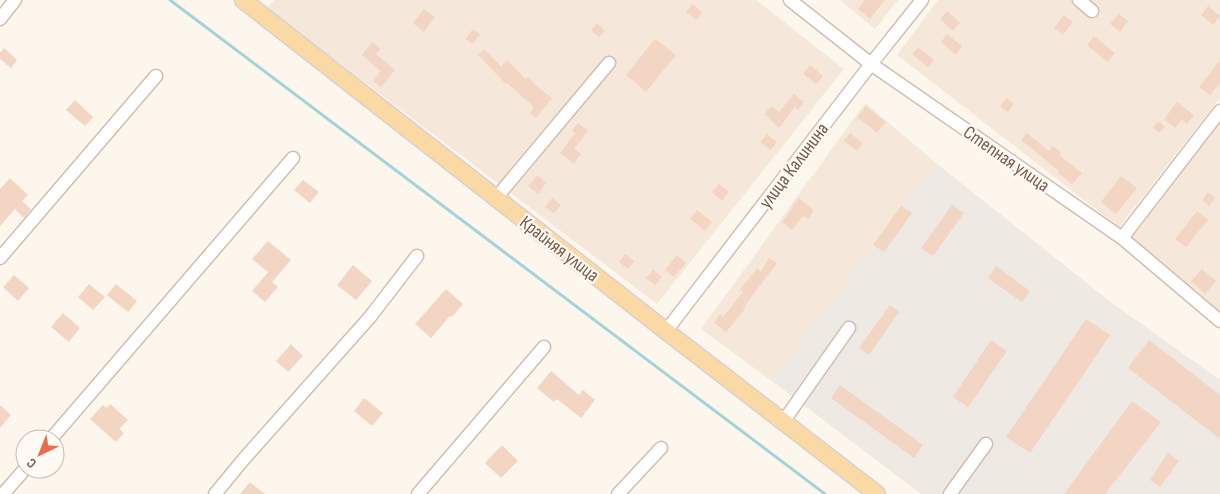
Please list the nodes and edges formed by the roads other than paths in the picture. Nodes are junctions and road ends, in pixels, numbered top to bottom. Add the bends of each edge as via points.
1 (15, 0) edge
2 (790, 0) edge
3 (922, 0) edge
4 (1079, 0) edge
5 (248, 1) edge
6 (1092, 11) dead end
7 (0, 19) edge
8 (609, 63) dead end
9 (871, 64) junction
10 (156, 76) dead end
11 (1220, 111) edge
12 (293, 158) dead end
13 (496, 198) junction
14 (1122, 238) junction
15 (417, 256) dead end
16 (0, 258) edge
17 (1220, 321) edge
18 (850, 328) dead end
19 (666, 331) junction
20 (544, 347) dead end
21 (783, 422) junction
22 (60, 429) edge
23 (986, 444) dead end
24 (661, 448) dead end
25 (16, 479) edge
26 (3, 494) edge
27 (215, 494) edge
28 (418, 494) edge
29 (618, 494) edge
30 (878, 494) edge
31 (950, 494) edge

1 - 7 street
2 - 9 street, Степная улица
3 - 9 street, улица Калинина
4 - 6 street
5 - 13 main road, Крайняя улица
8 - 13 street
9 - 14 street, Степная улица
9 - 19 street, улица Калинина
10 - 16 street
11 - 14 street
12 - 22 street
13 - 19 main road, Крайняя улица
14 - 17 street, Степная улица
15 - 27 street via 370,317
18 - 21 street
19 - 21 main road, Крайняя улица
20 - 28 street
21 - 30 main road, Крайняя улица
23 - 31 street
24 - 29 street
25 - 26 street

